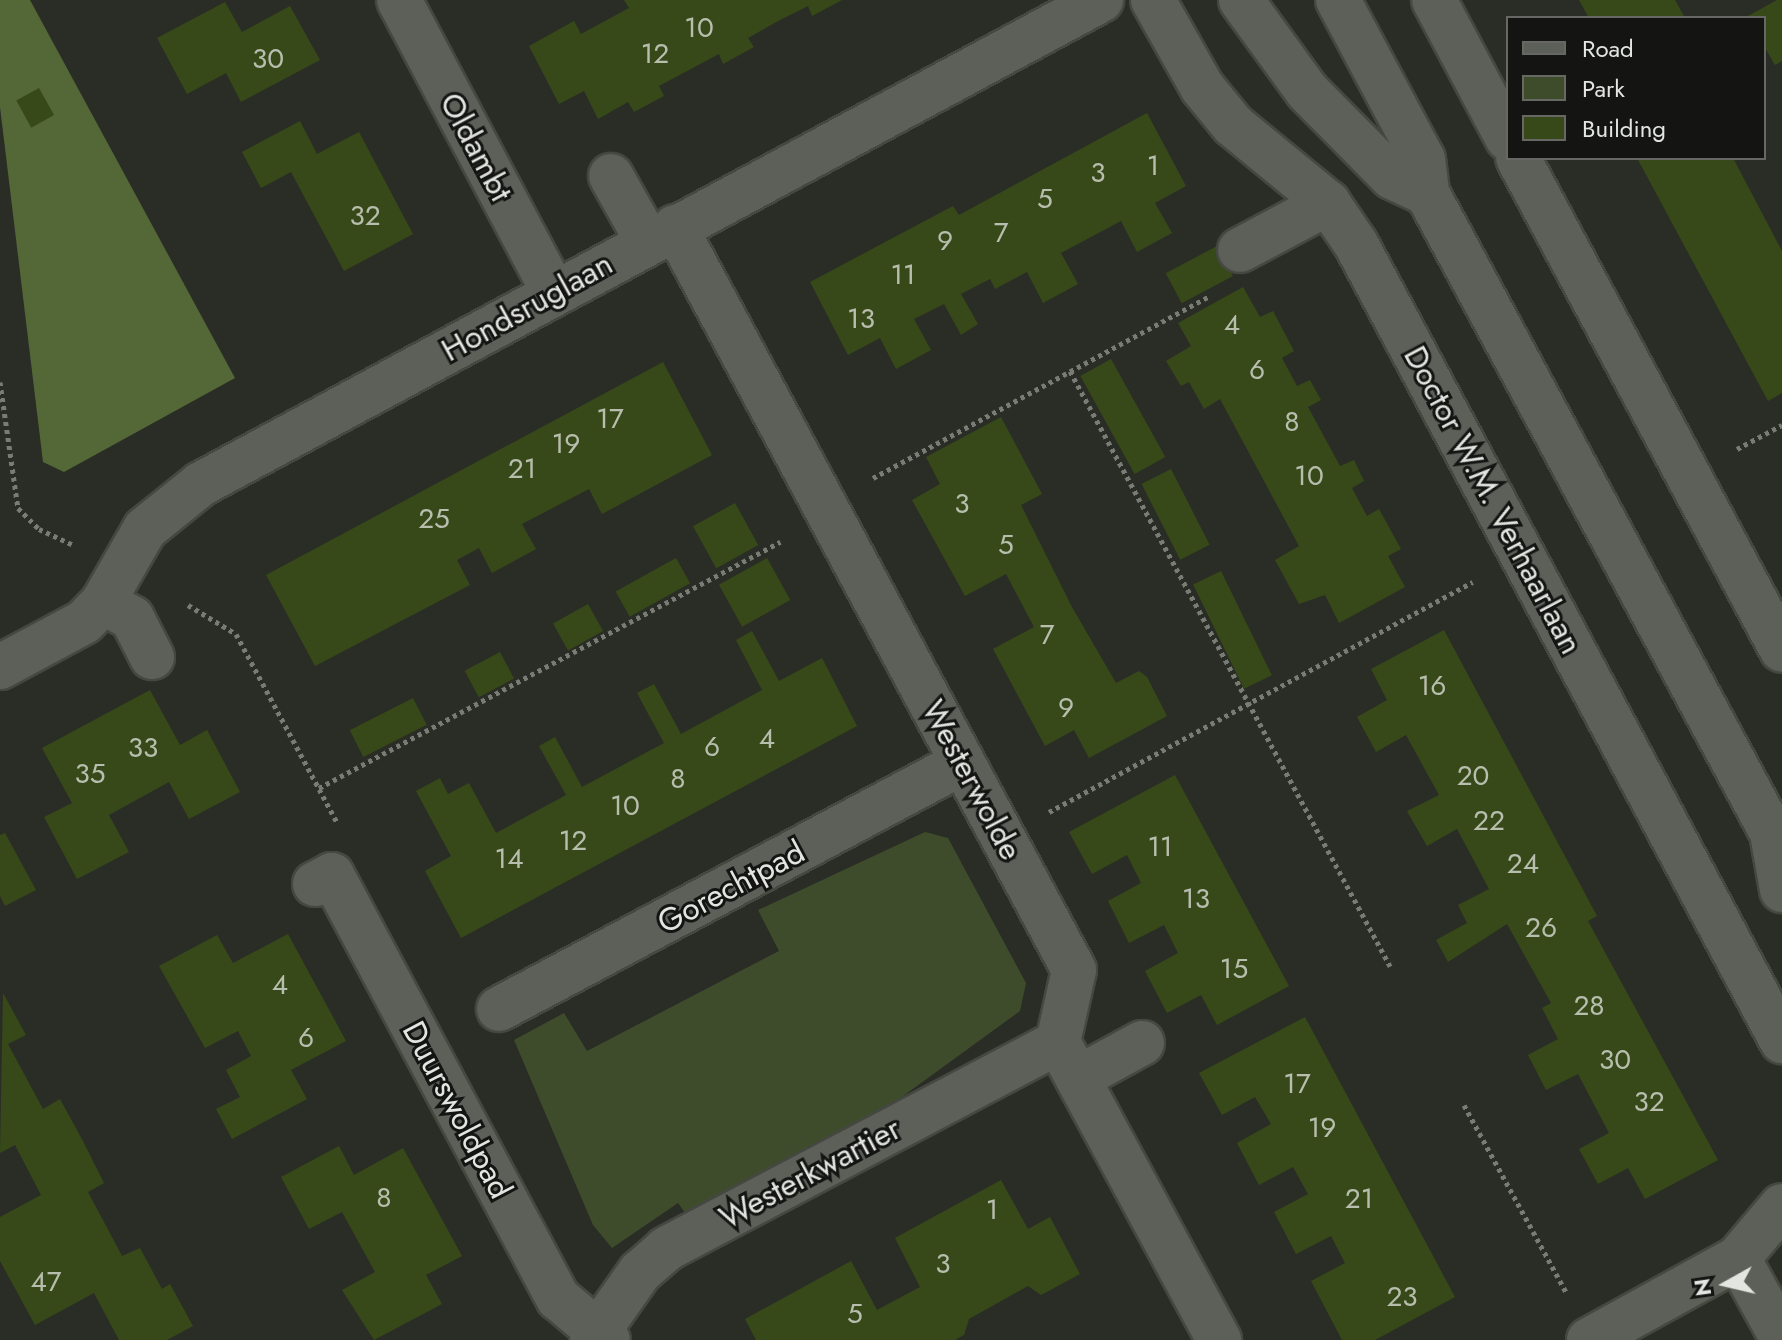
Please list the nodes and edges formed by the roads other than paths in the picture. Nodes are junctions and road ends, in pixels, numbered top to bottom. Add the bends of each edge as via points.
1 (1153, 0) edge
2 (1241, 0) edge
3 (1338, 0) edge
4 (1434, 0) edge
5 (407, 3) edge
6 (1085, 4) edge
7 (1506, 127) edge
8 (1525, 160) edge
9 (611, 176) dead end
10 (1427, 193) junction
11 (1328, 203) junction
12 (662, 234) junction
13 (1232, 269) road end
14 (554, 293) junction
15 (103, 602) junction
16 (1782, 650) edge
17 (152, 657) dead end
18 (0, 667) edge
19 (962, 763) junction
20 (1777, 836) edge
21 (330, 865) road end
22 (1782, 890) edge
23 (499, 1009) dead end
24 (1782, 1041) edge
25 (1142, 1043) dead end
26 (1068, 1060) junction
27 (1782, 1206) edge
28 (1738, 1258) junction
29 (600, 1337) edge
30 (1782, 1338) edge
31 (1219, 1340) edge
32 (1589, 1340) edge

1 - 11 street, Doctor W.M. Verhaarlaan via 1202,87 1233,125
2 - 10 street via 1307,91 1392,177
3 - 10 street via 1423,159
4 - 7 street
5 - 14 street, Oldambt
6 - 12 street, Hondsruglaan
8 - 16 street
9 - 12 street, Westerwolde
10 - 20 street
11 - 13 street
11 - 24 street, Doctor W.M. Verhaarlaan via 1356,244
12 - 14 street, Hondsruglaan
12 - 19 street, Westerwolde
14 - 15 street, Hondsruglaan via 170,505 138,538
15 - 17 street via 132,618
15 - 18 street, Hondsruglaan via 84,622
19 - 23 street, Gorechtpad
19 - 26 street, Westerwolde via 1074,970
20 - 22 street
21 - 29 street, Duurswoldpad via 558,1298
25 - 26 street, Westerkwartier
26 - 29 street, Westerkwartier via 666,1249 640,1272
26 - 31 street
27 - 28 street
28 - 30 street
28 - 32 street

